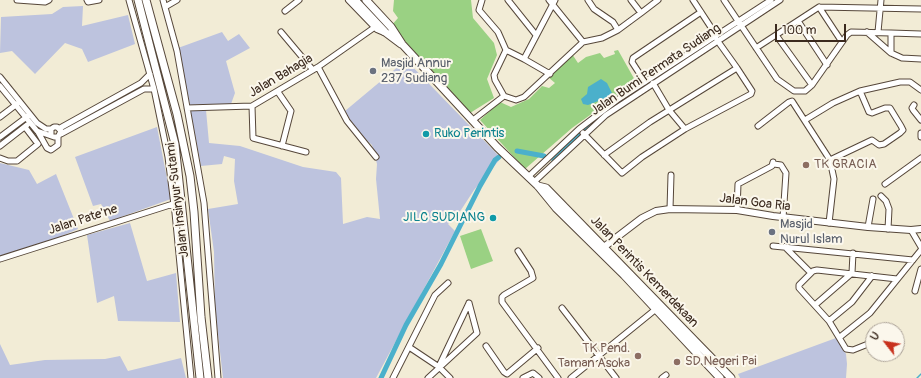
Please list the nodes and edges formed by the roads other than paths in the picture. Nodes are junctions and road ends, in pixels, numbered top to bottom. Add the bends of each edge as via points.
1 (17, 0) edge
2 (49, 0) edge
3 (86, 0) edge
4 (99, 0) edge
5 (129, 0) edge
6 (138, 0) edge
7 (146, 0) edge
8 (163, 0) edge
9 (177, 0) edge
10 (299, 0) edge
11 (349, 0) edge
12 (355, 0) edge
13 (366, 0) edge
14 (370, 0) edge
15 (482, 0) edge
16 (508, 0) edge
17 (588, 0) edge
18 (631, 0) edge
19 (658, 0) edge
20 (693, 0) edge
21 (724, 0) edge
22 (771, 0) edge
23 (780, 0) edge
24 (881, 0) edge
25 (552, 1) edge
26 (165, 7) junction
27 (819, 7) junction
28 (881, 8) junction
29 (921, 9) edge
30 (285, 10) dead end
31 (701, 12) junction
32 (641, 13) junction
33 (798, 21) junction
34 (739, 23) junction
35 (375, 27) junction
36 (388, 30) junction
37 (618, 30) junction
38 (281, 32) dead end
39 (867, 32) junction
40 (878, 32) junction
41 (891, 33) junction
42 (921, 34) edge
43 (536, 35) junction
44 (776, 35) junction
45 (717, 37) junction
46 (583, 42) junction
47 (842, 42) junction
48 (756, 48) junction
49 (506, 50) junction
50 (891, 53) junction
51 (524, 59) junction
52 (921, 59) edge
53 (827, 65) junction
54 (316, 68) junction
55 (737, 68) junction
56 (150, 74) junction
57 (550, 74) junction
58 (0, 77) edge
59 (645, 82) junction
60 (141, 83) junction
61 (653, 83) junction
62 (812, 85) junction
63 (2, 86) edge
64 (144, 89) junction
65 (154, 89) junction
66 (921, 90) edge
67 (860, 91) junction
68 (278, 92) junction
69 (504, 96) junction
70 (18, 104) junction
71 (914, 105) dead end
72 (252, 106) junction
73 (187, 108) junction
74 (669, 110) junction
75 (27, 116) junction
76 (0, 117) edge
77 (473, 120) junction
78 (805, 120) junction
79 (921, 120) edge
80 (30, 123) junction
81 (25, 126) junction
82 (758, 126) dead end
83 (579, 128) junction
84 (685, 129) junction
85 (37, 131) junction
86 (51, 132) junction
87 (59, 133) junction
88 (921, 133) edge
89 (584, 134) junction
90 (0, 137) edge
91 (921, 137) edge
92 (0, 146) edge
93 (282, 146) junction
94 (306, 152) dead end
95 (604, 155) junction
96 (376, 157) dead end
97 (0, 158) edge
98 (830, 160) junction
99 (920, 162) edge
100 (671, 175) dead end
101 (533, 182) junction
102 (885, 184) dead end
103 (881, 196) dead end
104 (873, 199) dead end
105 (173, 204) junction
106 (670, 209) junction
107 (737, 210) junction
108 (783, 218) junction
109 (829, 223) junction
110 (868, 227) junction
111 (888, 229) junction
112 (921, 229) edge
113 (911, 230) junction
114 (774, 246) dead end
115 (785, 247) junction
116 (921, 247) edge
117 (601, 249) junction
118 (921, 250) edge
119 (518, 251) dead end
120 (853, 253) junction
121 (0, 259) edge
122 (912, 260) junction
123 (921, 269) edge
124 (811, 273) junction
125 (852, 273) junction
126 (872, 276) junction
127 (897, 280) junction
128 (448, 283) dead end
129 (915, 290) dead end
130 (815, 305) junction
131 (562, 308) dead end
132 (656, 309) junction
133 (829, 321) junction
134 (840, 337) junction
135 (865, 345) edge
136 (409, 346) junction
137 (486, 346) dead end
138 (538, 348) junction
139 (598, 356) junction
140 (439, 367) junction
141 (191, 378) edge
142 (200, 378) edge
143 (208, 378) edge
144 (218, 378) edge
145 (393, 378) edge
146 (428, 378) edge
147 (450, 378) edge
148 (523, 378) edge
149 (539, 378) edge
150 (558, 378) edge
151 (571, 378) edge
152 (616, 378) edge
153 (720, 378) edge
154 (731, 378) edge

1 - 2 street
3 - 4 street
5 - 56 street
6 - 142 highway, Jalan Insinyur Sutami via 175,144
7 - 143 highway, Jalan Insinyur Sutami via 172,94 188,169
8 - 26 street
9 - 26 street
10 - 30 street
11 - 35 main road
12 - 36 highway, Jalan Perintis Kemerdekaan
13 - 36 highway, Jalan Perintis Kemerdekaan
14 - 36 main road, Jalan Perintis Kemerdekaan via 388,20
15 - 49 street via 479,10 498,32
16 - 43 street
17 - 37 street via 594,9 612,22
18 - 32 street
19 - 32 street
20 - 31 street
21 - 34 street
22 - 34 street, Jalan Bumi Permata Sudiang
23 - 34 street, Jalan Bumi Permata Sudiang
24 - 28 street
25 - 43 street
25 - 46 street
26 - 73 street
27 - 28 street
27 - 33 street
27 - 47 street
28 - 29 street
28 - 40 street
31 - 45 street
31 - 59 street via 633,58 632,62
32 - 37 street
33 - 44 street
33 - 53 street
34 - 45 street, Jalan Bumi Permata Sudiang
34 - 48 street
35 - 36 main road via 379,31
35 - 54 street, Jalan Bahagia
36 - 77 highway, Jalan Perintis Kemerdekaan
37 - 46 street via 602,38
38 - 54 street
39 - 40 street
39 - 47 street via 852,32
39 - 50 street
40 - 41 street
41 - 42 street
41 - 50 street
43 - 51 street
44 - 48 street
44 - 62 street
45 - 55 street
45 - 59 street, Jalan Bumi Permata Sudiang
45 - 61 street, Jalan Bumi Permata Sudiang
46 - 57 street
47 - 53 street
48 - 62 street via 782,84 797,92 805,91
49 - 51 street
49 - 69 street via 494,75
50 - 52 street via 902,58
51 - 57 street
53 - 62 street
54 - 68 street, Jalan Bahagia
54 - 96 street via 347,121
55 - 74 street
55 - 84 street via 752,94
56 - 60 street
56 - 65 street
57 - 69 street via 524,98 516,100
58 - 63 street
59 - 83 street, Jalan Bumi Permata Sudiang
60 - 64 street
60 - 87 street
61 - 74 street
61 - 89 street, Jalan Bumi Permata Sudiang via 606,115
63 - 70 street
64 - 65 street
64 - 87 street
65 - 105 street via 168,157
66 - 67 street via 910,82 900,82
67 - 78 street
67 - 98 street via 869,112 890,108 902,130 884,144 879,145 872,140
68 - 72 street, Jalan Bahagia
68 - 93 street via 291,111
69 - 77 street
70 - 75 street
70 - 76 street
71 - 79 street via 912,108
72 - 73 street, Jalan Bahagia
72 - 93 street via 253,138
73 - 144 street via 204,203
74 - 84 street
74 - 95 street
75 - 80 street
75 - 86 street
75 - 90 street
77 - 101 highway, Jalan Perintis Kemerdekaan
78 - 82 street via 794,102 789,102
78 - 98 street
80 - 81 street
80 - 85 street
81 - 92 street
81 - 97 street via 38,144 17,160 8,162
83 - 89 street
83 - 101 street, Jalan Bumi Permata Sudiang
84 - 95 street via 622,173
85 - 86 street
85 - 87 street via 50,150 58,145
86 - 87 street
86 - 87 street via 54,126
88 - 91 street
89 - 95 street
89 - 101 street, Jalan Bumi Permata Sudiang
93 - 94 street
98 - 109 street via 834,184
99 - 102 street
100 - 106 street
101 - 117 highway, Jalan Perintis Kemerdekaan via 556,208
103 - 111 street via 886,200 889,209
104 - 110 street
105 - 121 street, Jalan Pate'ne
105 - 141 street
106 - 107 main road, Jalan Goa Ria
106 - 117 main road, Jalan Goa Ria via 656,211 642,218
107 - 108 main road, Jalan Goa Ria
107 - 108 street via 738,184 774,163 781,165 786,173
108 - 109 main road, Jalan Goa Ria
109 - 110 main road, Jalan Goa Ria
110 - 111 main road, Jalan Goa Ria
111 - 113 main road, Jalan Goa Ria
112 - 113 main road, Jalan Goa Ria
113 - 116 street
114 - 115 street
115 - 120 street
115 - 124 street
117 - 132 highway, Jalan Perintis Kemerdekaan
117 - 154 highway, Jalan Perintis Kemerdekaan
118 - 122 street
119 - 138 street via 533,278 502,297 502,302
120 - 122 street
120 - 125 street
122 - 127 street
123 - 129 street
124 - 125 street via 819,270
124 - 130 street via 798,286
125 - 126 street
125 - 130 street
126 - 127 street
126 - 133 street via 852,302
127 - 134 street via 870,313
128 - 136 street via 435,295
130 - 133 street
131 - 139 street
132 - 139 street
132 - 153 highway, Jalan Perintis Kemerdekaan
133 - 134 street
134 - 135 street via 842,344 849,350
136 - 140 street
136 - 145 street
137 - 138 street via 507,374
138 - 150 street
139 - 151 street
139 - 152 street
140 - 140 street via 477,333 469,304 456,332
140 - 146 street
140 - 147 street
148 - 149 street via 533,373

